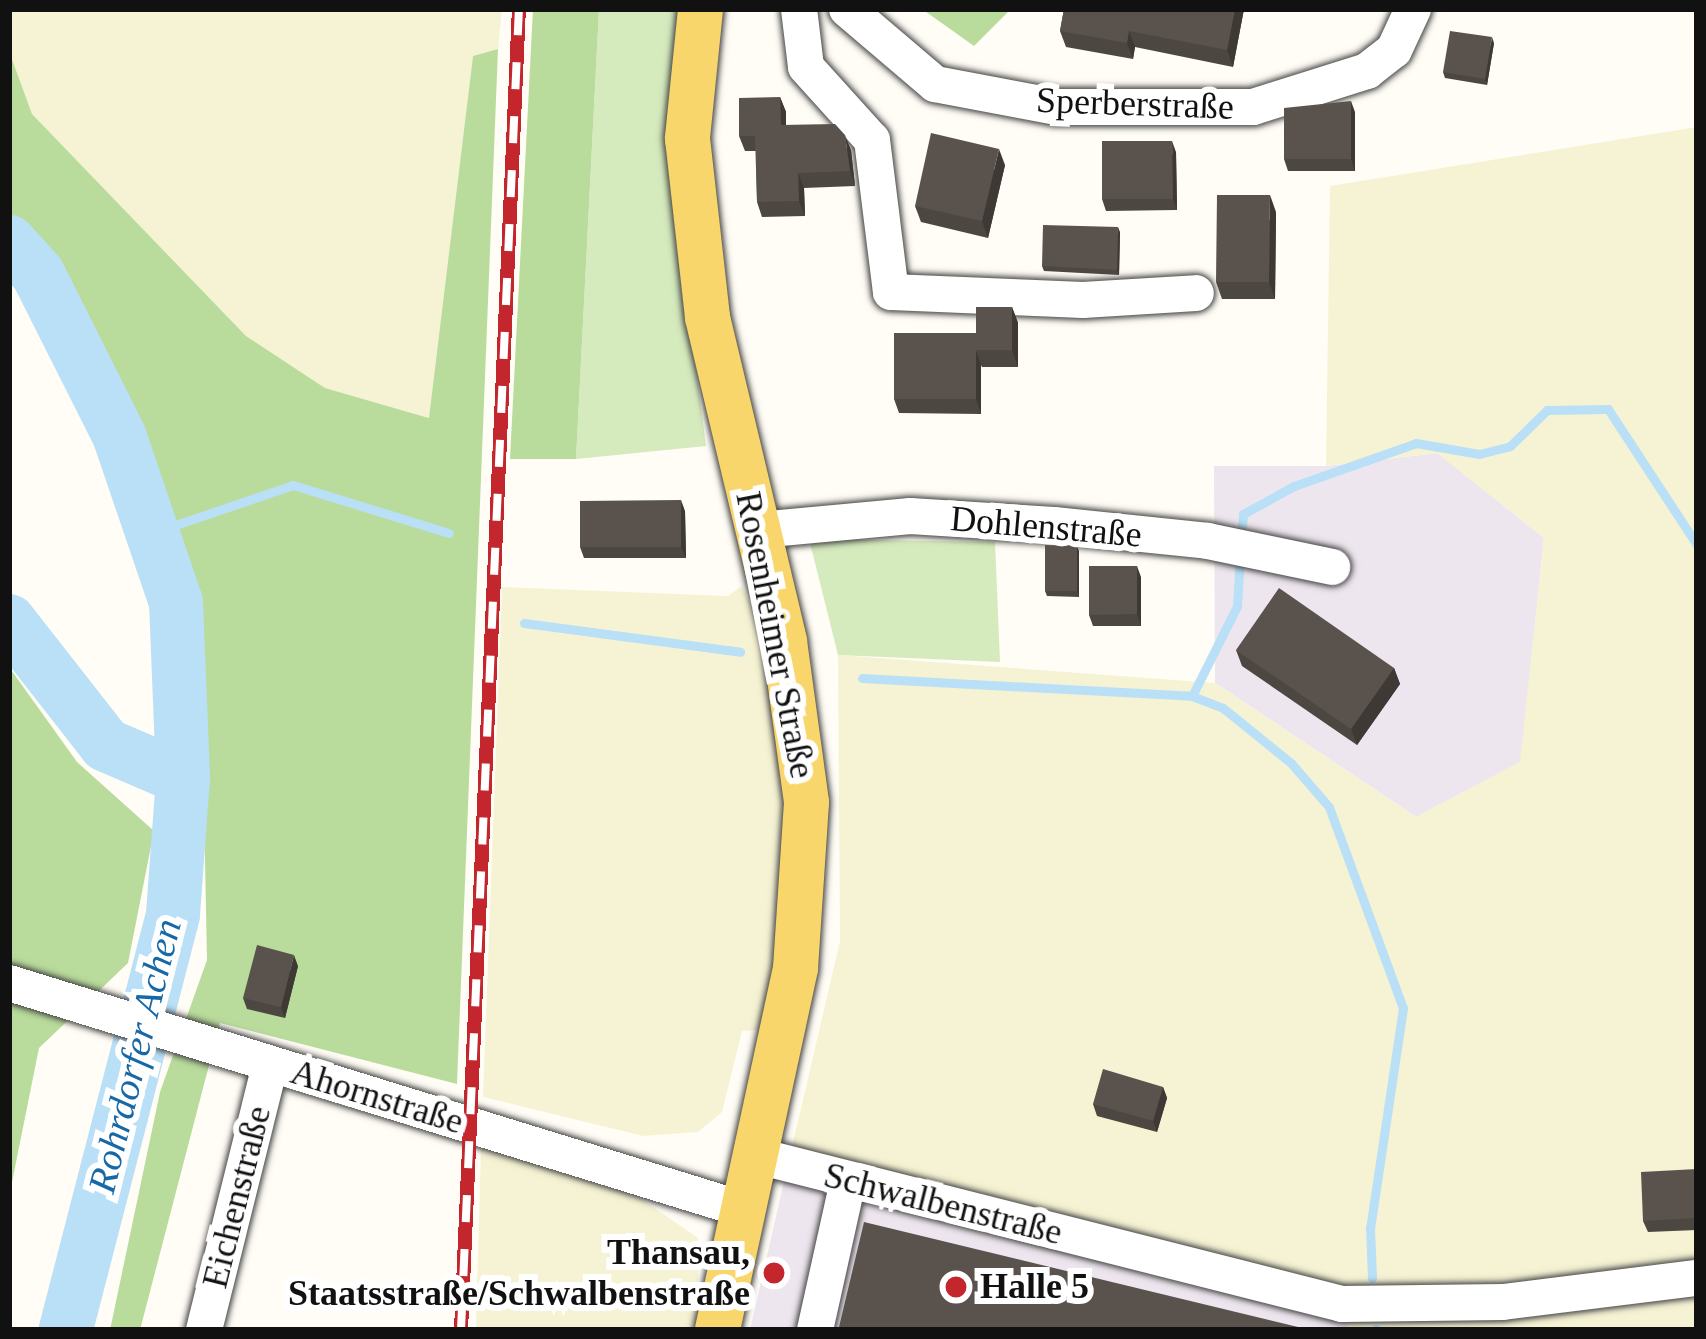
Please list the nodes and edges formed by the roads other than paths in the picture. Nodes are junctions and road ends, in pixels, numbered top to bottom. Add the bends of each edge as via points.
1 (700, 9) edge
2 (800, 9) edge
3 (848, 9) edge
4 (1413, 9) edge
5 (1196, 293) dead end
6 (759, 530) junction
7 (1332, 567) dead end
8 (9, 983) edge
9 (270, 1065) junction
10 (758, 1156) junction
11 (848, 1181) junction
12 (745, 1210) junction
13 (1697, 1278) edge
14 (203, 1330) edge
15 (717, 1330) edge
16 (815, 1330) edge

1 - 6 main road, Rosenheimer Straße via 689,160 707,317
2 - 5 street via 806,67 872,140 892,292 1083,300
3 - 4 street, Sperberstraße via 935,84 1057,107 1253,107 1367,71 1394,50
6 - 7 street, Dohlenstraße via 910,516 1013,522 1208,541
6 - 10 main road, Rosenheimer Straße via 800,724 806,802 798,949
8 - 9 street, Ahornstraße
9 - 12 street, Ahornstraße
9 - 14 street, Eichenstraße
10 - 11 street, Schwalbenstraße
10 - 12 main road, Rosenheimer Straße
11 - 13 street, Schwalbenstraße via 1342,1304 1503,1302
11 - 16 street
12 - 15 main road, Rosenheimer Straße

